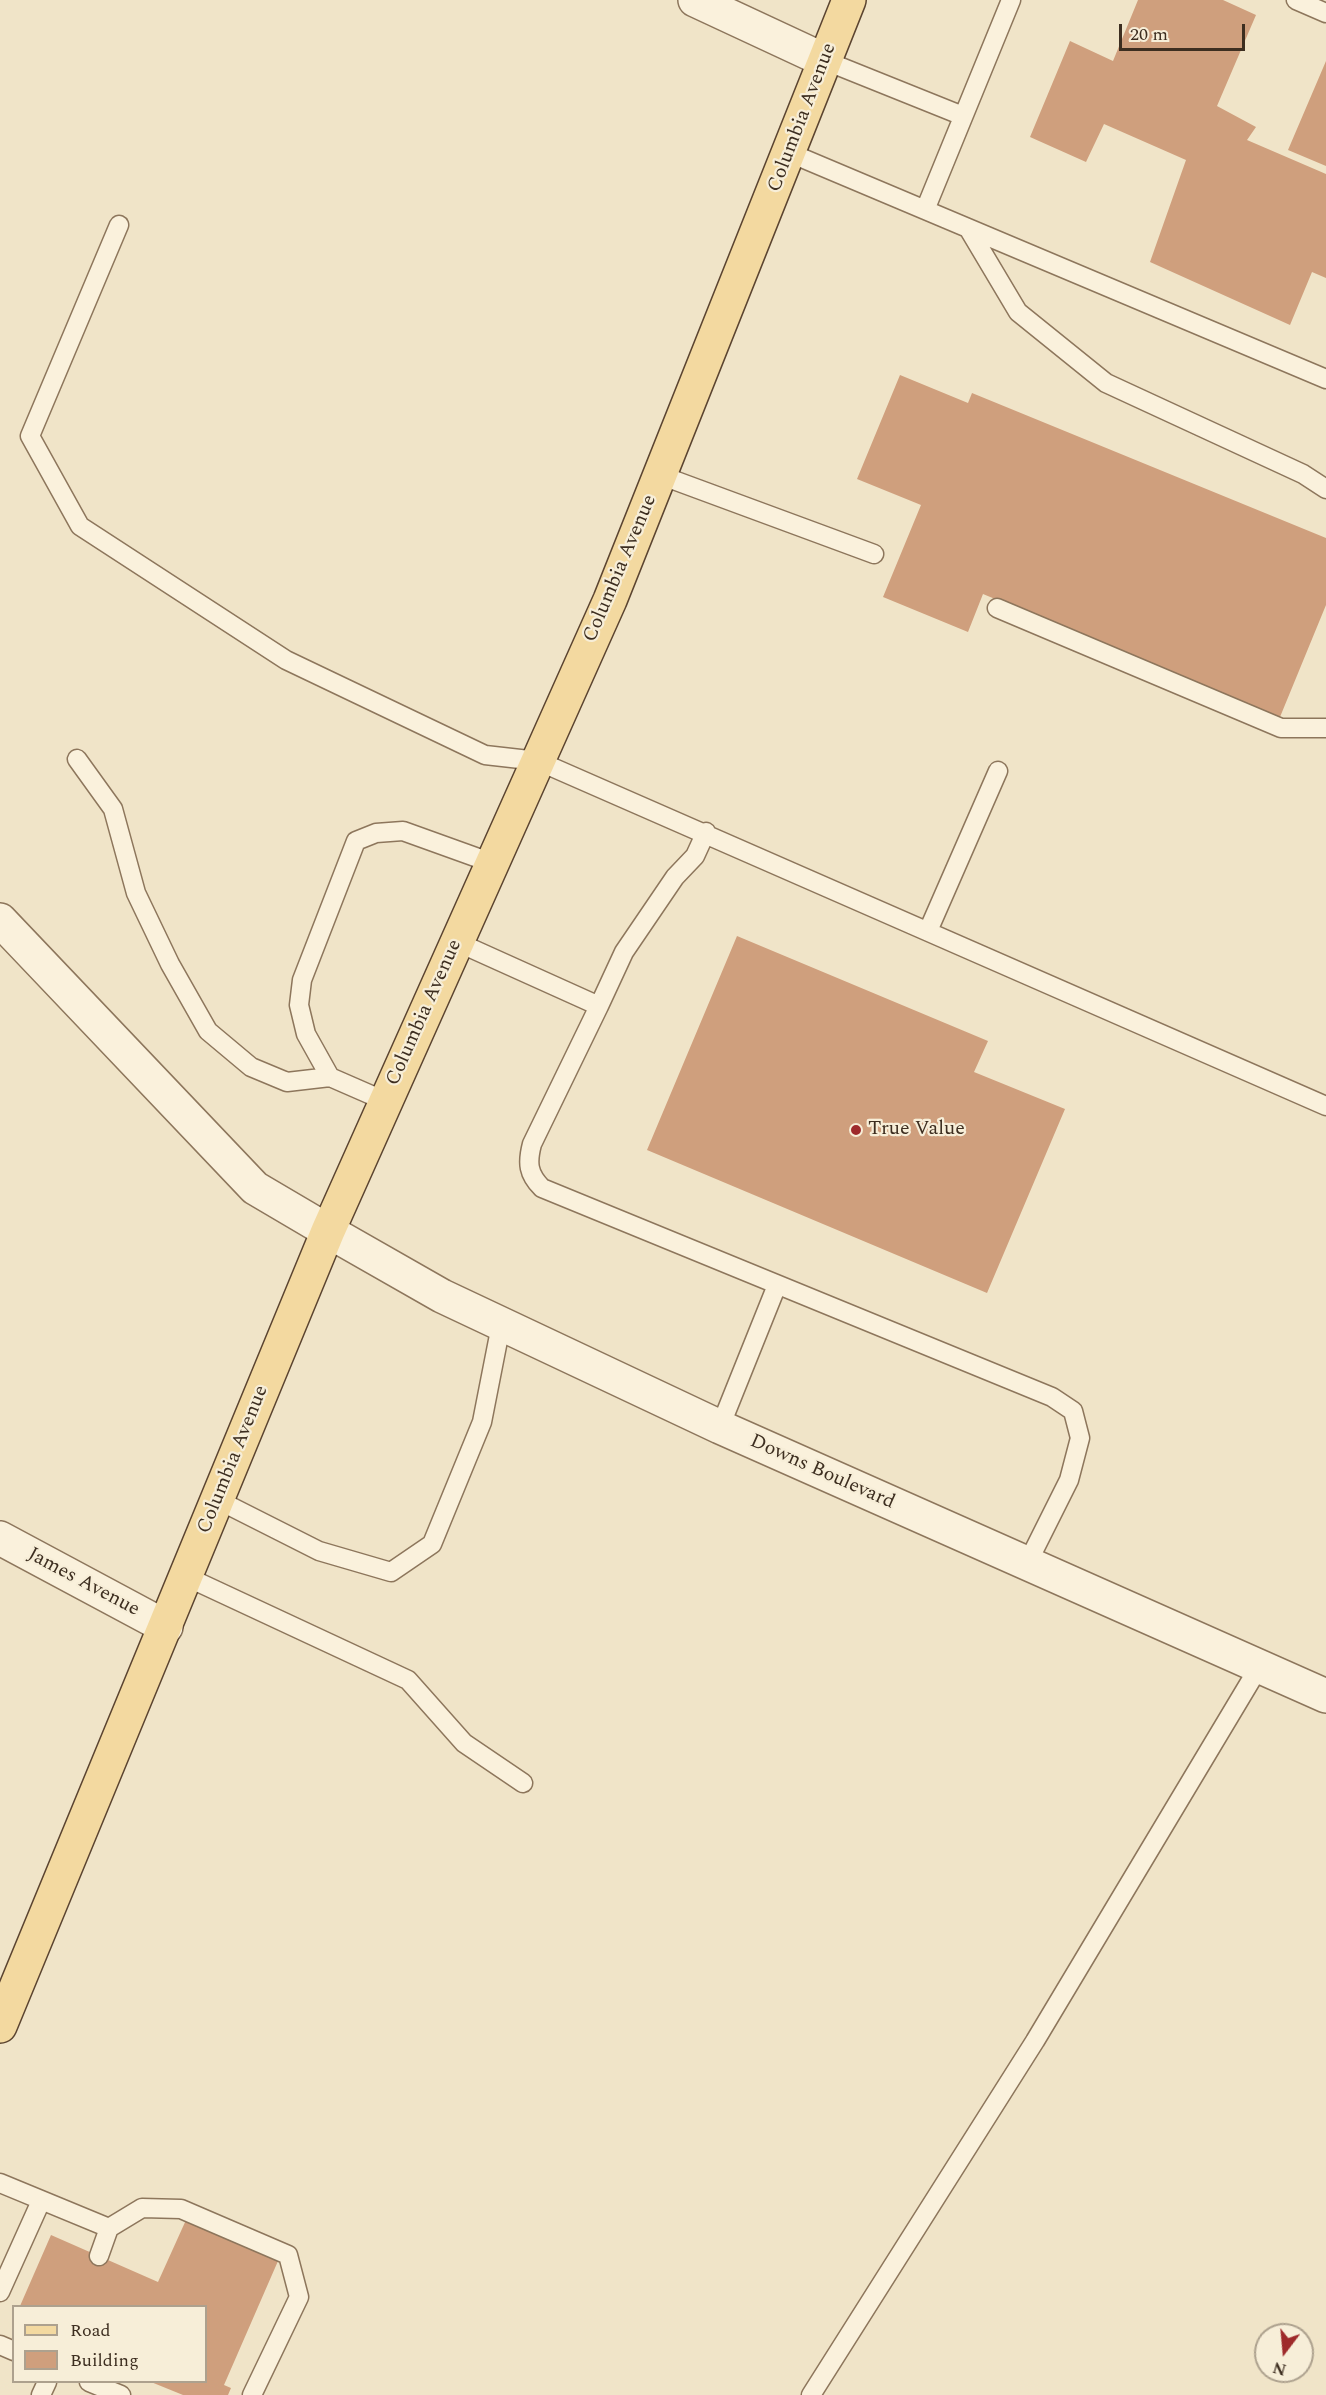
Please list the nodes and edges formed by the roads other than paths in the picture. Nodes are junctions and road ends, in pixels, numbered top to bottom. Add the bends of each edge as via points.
1 (695, 0) edge
2 (849, 0) edge
3 (1011, 0) edge
4 (1296, 0) edge
5 (1326, 12) edge
6 (826, 61) junction
7 (963, 116) junction
8 (790, 153) junction
9 (926, 210) junction
10 (119, 225) dead end
11 (968, 228) junction
12 (1326, 379) edge
13 (660, 475) junction
14 (1326, 489) edge
15 (874, 554) dead end
16 (997, 608) dead end
17 (1326, 728) edge
18 (76, 759) dead end
19 (538, 761) junction
20 (998, 771) dead end
21 (706, 832) junction
22 (492, 863) junction
23 (0, 920) edge
24 (928, 930) junction
25 (457, 942) junction
26 (599, 1006) junction
27 (330, 1077) junction
28 (385, 1101) junction
29 (1326, 1106) edge
30 (328, 1231) junction
31 (777, 1285) junction
32 (501, 1325) junction
33 (720, 1427) junction
34 (218, 1500) junction
35 (0, 1538) edge
36 (1027, 1564) junction
37 (187, 1577) junction
38 (166, 1627) junction
39 (1258, 1667) junction
40 (1326, 1696) edge
41 (522, 1783) dead end
42 (0, 2026) edge
43 (0, 2183) edge
44 (40, 2201) junction
45 (109, 2228) junction
46 (99, 2256) dead end
47 (0, 2292) edge
48 (91, 2383) edge
49 (121, 2395) edge
50 (252, 2395) edge
51 (811, 2395) edge

1 - 6 street
2 - 6 main road, Columbia Avenue
3 - 7 lane
4 - 5 lane
6 - 7 lane
6 - 8 main road, Columbia Avenue
7 - 9 lane
8 - 9 lane
8 - 13 main road, Columbia Avenue
9 - 11 lane
10 - 19 lane via 30,436 80,526 286,660 485,755
11 - 12 lane
11 - 14 lane via 1018,312 1106,383 1303,474
13 - 15 lane
13 - 19 main road, Columbia Avenue via 610,600
16 - 17 lane via 1281,728
18 - 27 lane via 113,809 136,893 208,1031 251,1067 287,1082
19 - 21 lane
19 - 22 main road, Columbia Avenue
20 - 24 lane
21 - 24 lane
21 - 26 lane via 695,856 675,877 624,952
22 - 25 main road, Columbia Avenue
22 - 27 lane via 403,831 356,841 302,980 299,1005 306,1034
23 - 30 street, Downs Boulevard via 255,1188
24 - 29 lane
25 - 26 lane
25 - 28 main road, Columbia Avenue
26 - 31 lane via 532,1144 528,1162 532,1178 561,1197
27 - 28 lane
28 - 30 main road, Columbia Avenue
30 - 32 street, Downs Boulevard
30 - 34 main road, Columbia Avenue
31 - 33 lane
31 - 36 lane via 1052,1396 1073,1411 1080,1438 1069,1480
32 - 33 street, Downs Boulevard
32 - 34 lane via 482,1422 432,1544 391,1572 319,1551
33 - 36 street, Downs Boulevard
34 - 37 main road, Columbia Avenue
35 - 38 street, James Avenue
36 - 39 street, Downs Boulevard
37 - 38 main road, Columbia Avenue
37 - 41 lane via 408,1680 464,1743
38 - 42 main road, Columbia Avenue
39 - 40 street, Downs Boulevard
39 - 51 lane via 1035,2041
43 - 44 lane
44 - 45 lane
44 - 47 lane
45 - 46 lane
45 - 50 lane via 142,2208 181,2209 288,2254 299,2297
48 - 49 lane

